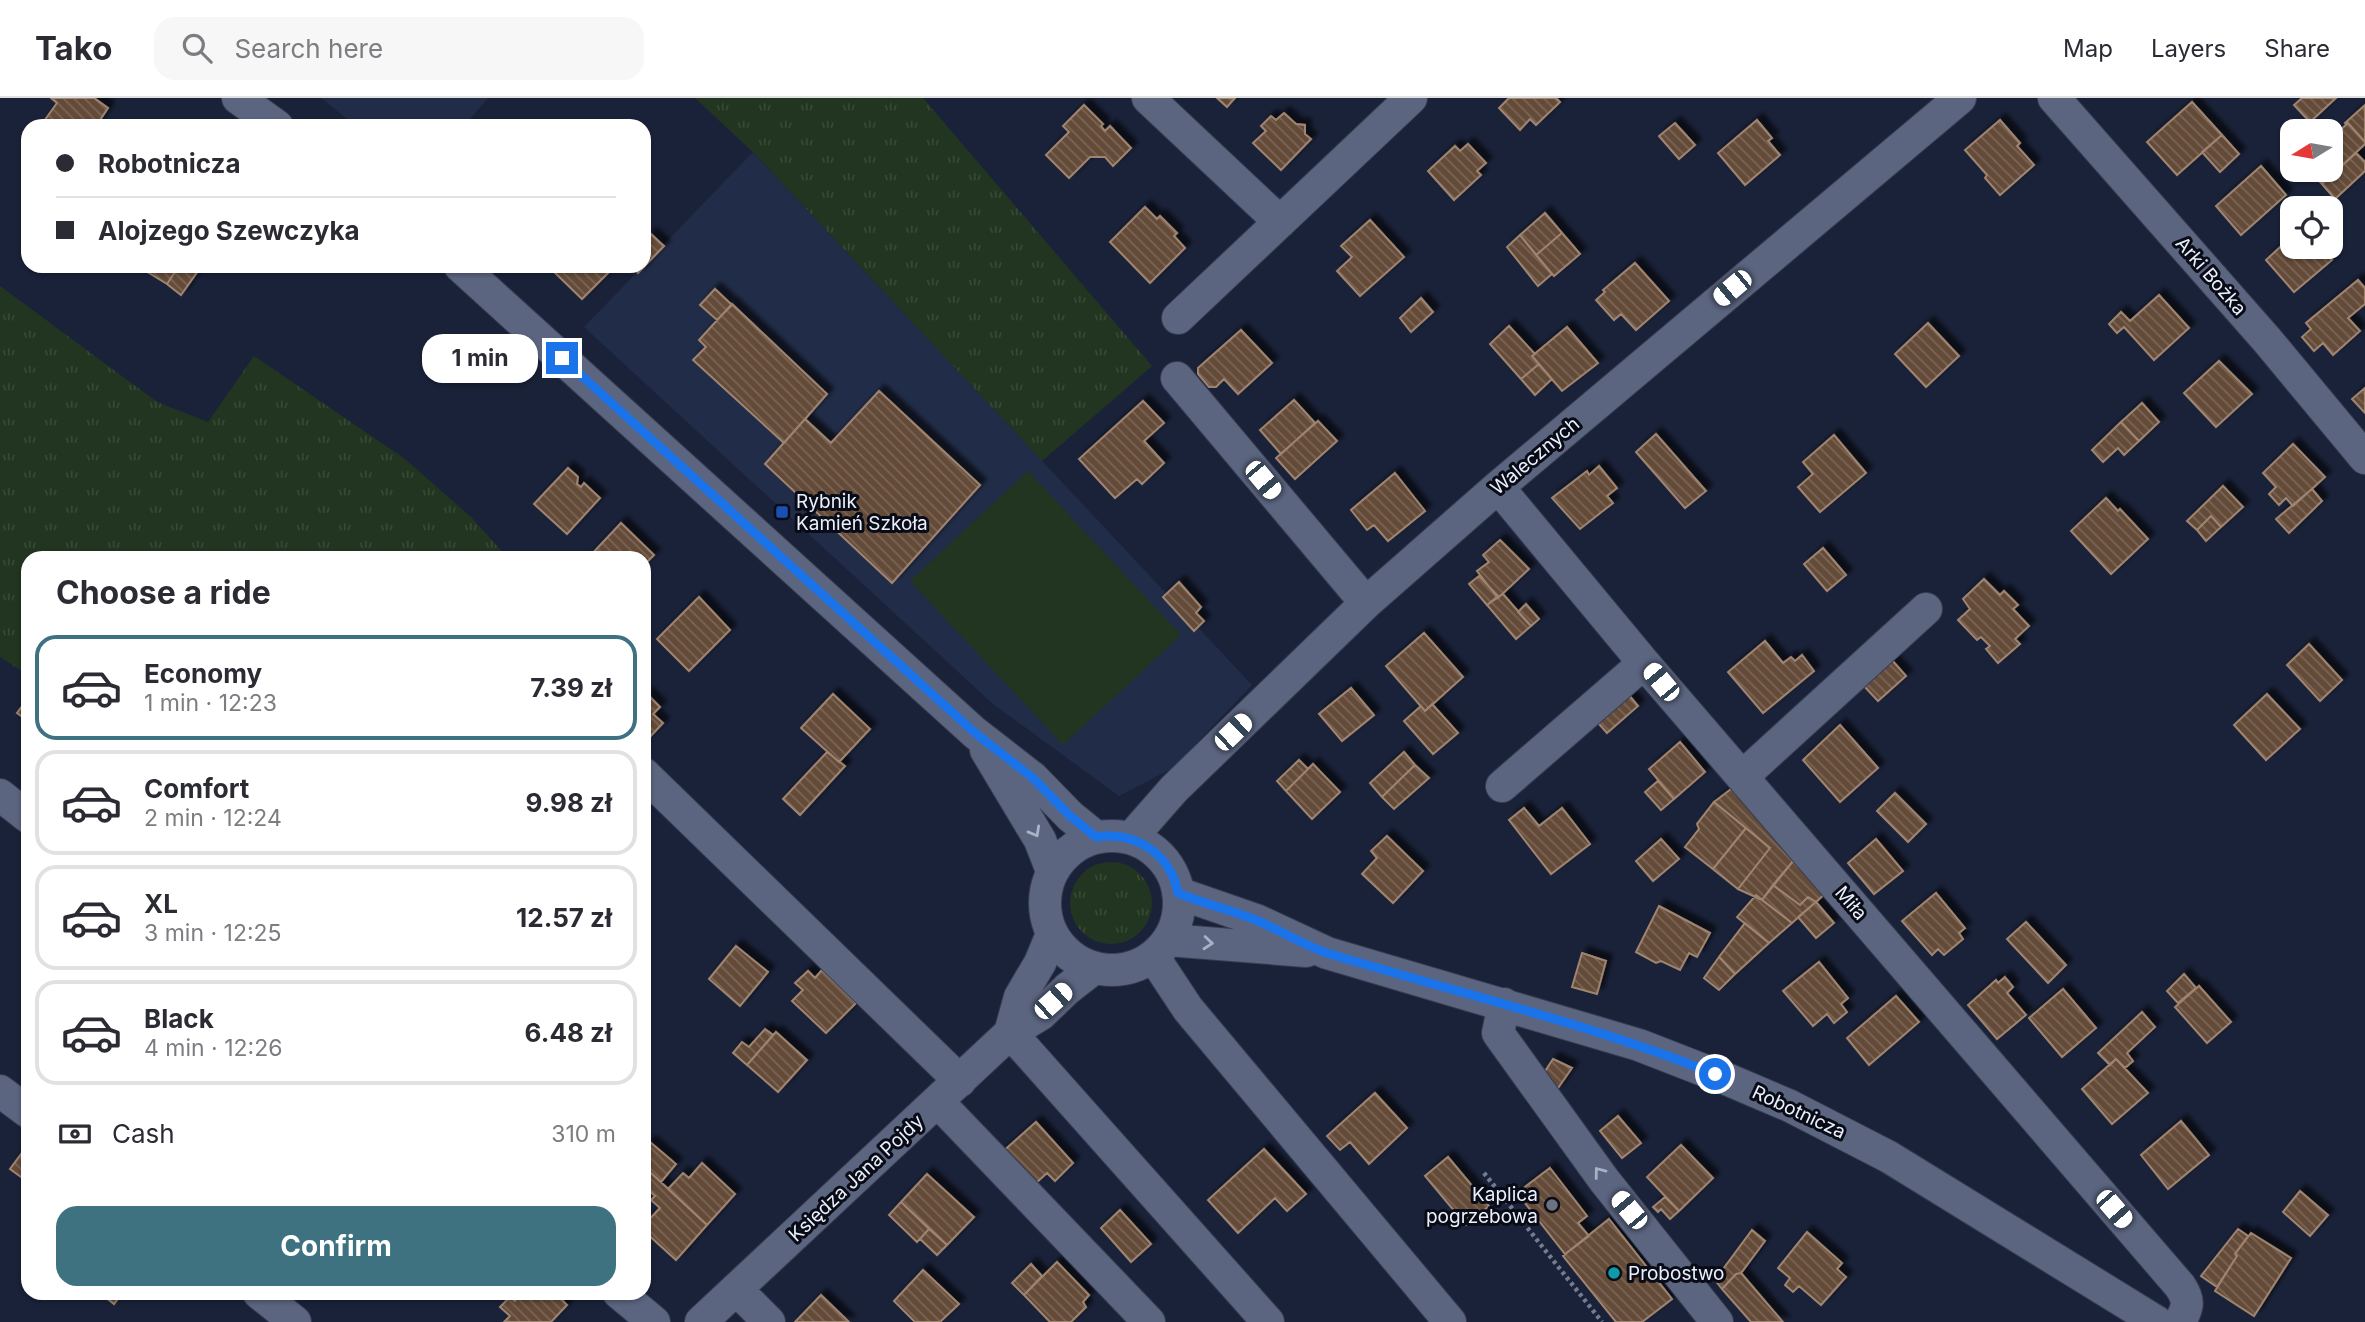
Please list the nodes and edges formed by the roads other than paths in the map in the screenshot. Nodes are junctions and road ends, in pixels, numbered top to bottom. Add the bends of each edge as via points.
1 (238, 98) edge
2 (1148, 98) edge
3 (1411, 98) edge
4 (1960, 98) edge
5 (2054, 98) edge
6 (266, 119) edge
7 (1280, 222) junction
8 (468, 273) edge
9 (1178, 318) dead end
10 (1177, 378) dead end
11 (2365, 458) edge
12 (1498, 487) junction
13 (1366, 603) junction
14 (1926, 609) dead end
15 (1644, 663) junction
16 (975, 733) junction
17 (1742, 776) junction
18 (651, 781) edge
19 (1502, 786) dead end
20 (0, 795) edge
21 (21, 812) edge
22 (1096, 837) junction
23 (1131, 838) junction
24 (1052, 871) junction
25 (1178, 893) junction
26 (1052, 934) junction
27 (1161, 948) junction
28 (1326, 953) junction
29 (1094, 968) junction
30 (1504, 1004) junction
31 (1010, 1034) junction
32 (960, 1081) junction
33 (0, 1090) edge
34 (938, 1102) junction
35 (21, 1106) edge
36 (736, 1289) junction
37 (268, 1300) edge
38 (627, 1300) edge
39 (295, 1322) edge
40 (654, 1322) edge
41 (701, 1322) edge
42 (769, 1322) edge
43 (1149, 1322) edge
44 (1268, 1322) edge
45 (1450, 1322) edge
46 (1717, 1322) edge
47 (2157, 1322) edge
48 (2180, 1322) edge

1 - 6 street
2 - 7 street
3 - 7 street
4 - 12 street, Walecznych
5 - 11 street, Arki Bożka
7 - 9 street
8 - 16 street
10 - 13 street
12 - 13 street, Walecznych
12 - 15 street, Miła
13 - 23 street, Walecznych via 1174,789
14 - 17 street
15 - 17 street, Miła
15 - 19 street
16 - 22 street via 1033,778
16 -> 24 street via 1031,824
17 - 48 street, Miła via 2180,1286 2188,1302
18 - 32 street
20 - 21 street
22 - 23 street
22 - 24 street via 1075,846
23 - 25 street via 1162,859
24 - 26 street via 1044,903
25 - 27 street via 1178,918
25 - 28 street, Robotnicza via 1256,920
26 - 29 street via 1069,955
26 - 31 street via 1020,997
27 -> 28 street, Robotnicza
27 - 29 street via 1125,969
27 - 45 street via 1188,1009
28 - 30 street, Robotnicza
29 - 31 street, Księdza Jana Pojdy
46 -> 30 street via 1604,1180 1498,1033
30 - 47 street, Robotnicza via 1670,1056 1821,1121 1956,1196
31 - 32 street, Księdza Jana Pojdy
31 - 44 street
32 - 34 street, Księdza Jana Pojdy
33 - 35 street
34 - 36 street, Księdza Jana Pojdy
34 - 43 street
36 - 41 street, Księdza Jana Pojdy
36 - 42 street
37 - 39 street
38 - 40 street

